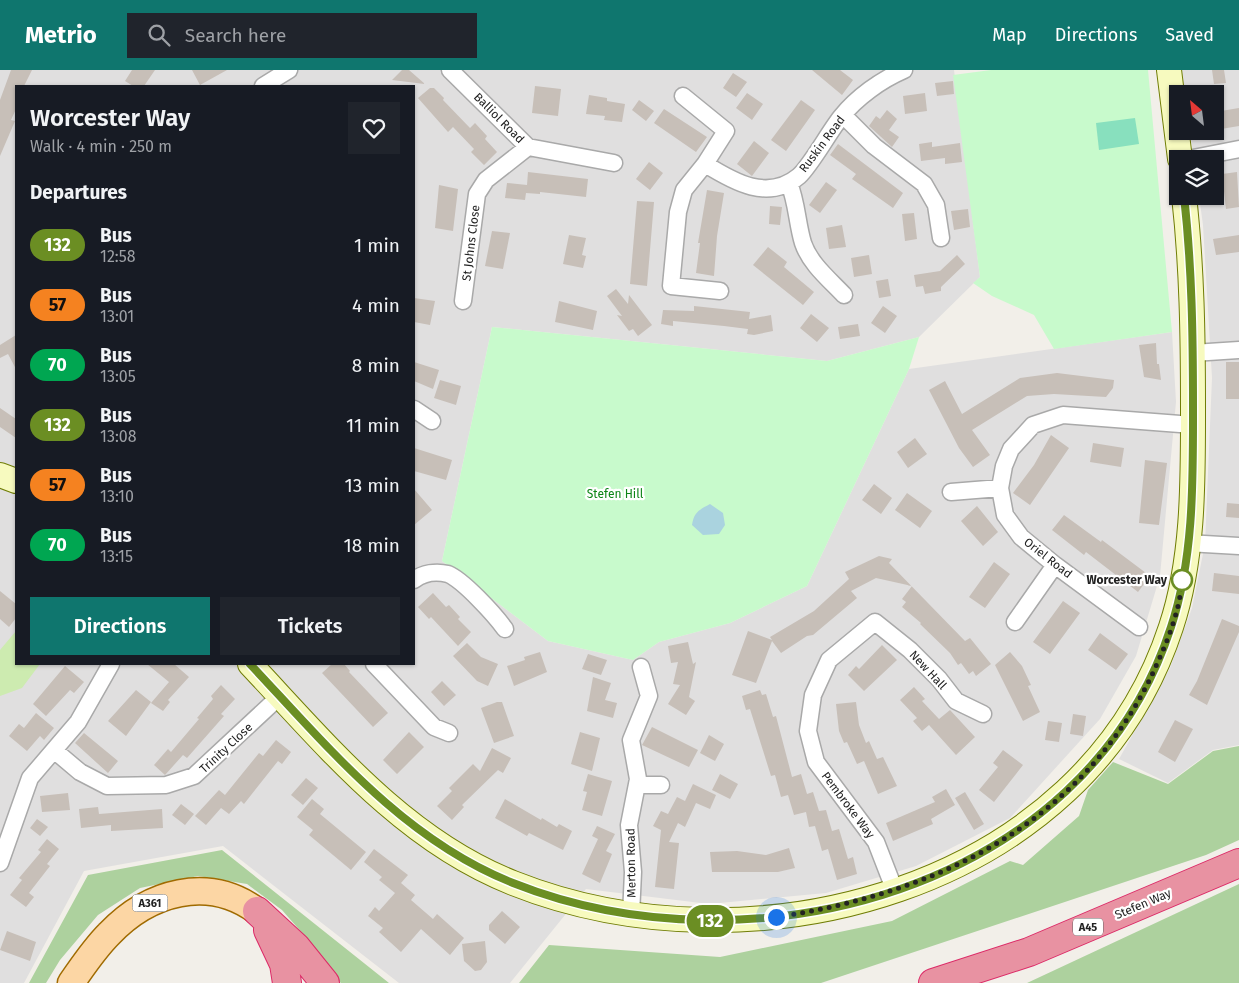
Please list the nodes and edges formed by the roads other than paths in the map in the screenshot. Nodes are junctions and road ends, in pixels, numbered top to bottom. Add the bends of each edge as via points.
1 (289, 70) edge
2 (450, 70) edge
3 (904, 70) edge
4 (1169, 70) edge
5 (880, 75) edge
6 (265, 85) edge
7 (683, 96) dead end
8 (843, 115) junction
9 (528, 148) junction
10 (1239, 149) edge
11 (1179, 150) edge
12 (1224, 152) edge
13 (614, 163) dead end
14 (706, 164) junction
15 (789, 183) junction
16 (1185, 205) edge
17 (941, 238) dead end
18 (720, 291) dead end
19 (844, 295) dead end
20 (463, 301) dead end
21 (1239, 350) edge
22 (1193, 353) junction
23 (415, 410) edge
24 (432, 421) dead end
25 (1193, 426) junction
26 (0, 475) edge
27 (15, 481) edge
28 (1000, 488) junction
29 (951, 492) dead end
30 (1187, 543) junction
31 (1239, 546) edge
32 (1055, 564) junction
33 (415, 580) edge
34 (875, 622) joint
35 (1015, 622) dead end
36 (1139, 627) dead end
37 (505, 629) dead end
38 (110, 665) edge
39 (251, 665) edge
40 (375, 665) edge
41 (641, 667) dead end
42 (280, 696) junction
43 (983, 714) dead end
44 (449, 733) dead end
45 (55, 751) junction
46 (637, 785) junction
47 (661, 785) dead end
48 (0, 863) edge
49 (1239, 863) edge
50 (895, 891) junction
51 (257, 911) junction
52 (631, 915) junction
53 (71, 983) edge
54 (287, 983) edge
55 (325, 983) edge
56 (933, 983) edge

1 - 6 street
2 - 9 street, Balliol Road
3 - 5 street, Ruskin Road
4 - 11 street
5 - 8 street, Ruskin Road
7 - 14 street via 726,131
8 - 15 street, Ruskin Road via 800,175
8 - 17 street via 874,146 924,184 936,205
9 - 13 street, Balliol Road
9 - 20 street, St Johns Close via 486,180 477,194
10 - 12 street
14 - 15 street, Ruskin Road via 750,188 771,189
14 - 18 street via 684,190 678,212 671,286
15 - 19 street via 796,201 803,244
16 - 22 street
21 - 22 street
22 - 25 street
23 - 24 street
25 - 28 street, Oriel Road via 1063,415 1034,425 1011,449
25 - 30 street via 1194,467
26 - 27 street
28 - 29 street
28 - 32 street, Oriel Road via 1005,515 1022,537
30 - 31 street
30 - 50 street via 1182,586 1172,626 1158,662 1140,699 1117,734 1083,775 1034,819 985,851
32 - 35 street
32 - 36 street, Oriel Road
33 - 37 street via 432,572 449,575 490,608
34 - 43 street, New Hall via 910,650 939,679 956,702
34 - 50 street, Pembroke Way via 829,660 813,695 808,730 816,762 876,842
38 - 45 street via 78,722
39 - 42 street
40 - 44 street via 434,726
41 - 46 street, Merton Road via 649,696 631,740
42 - 45 street, Trinity Close via 194,776 166,785 108,786 80,772
42 - 52 street via 371,790 413,826 457,856 511,883 569,902
45 - 48 street via 30,778
46 - 47 street
46 - 52 street, Merton Road via 629,826 633,872
49 - 56 highway, Stefen Way / A45 via 1029,952
50 - 52 street via 826,910 760,920 689,921
51 - 53 main road, A361 via 228,894 211,892 175,894 157,900 109,934
51 - 54 highway via 278,947
51 - 55 highway via 296,947

